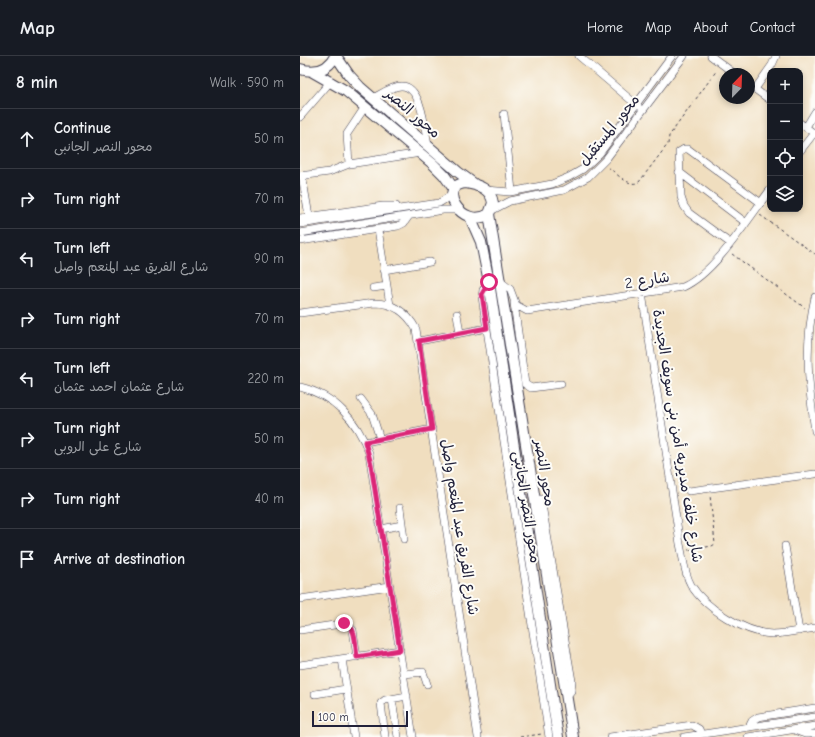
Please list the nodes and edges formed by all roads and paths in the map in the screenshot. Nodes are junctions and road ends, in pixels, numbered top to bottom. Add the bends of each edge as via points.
1 (336, 56) edge
2 (580, 56) edge
3 (672, 56) edge
4 (684, 56) edge
5 (711, 56) edge
6 (776, 56) edge
7 (722, 64) junction
8 (727, 68) edge
9 (300, 69) edge
10 (311, 71) junction
11 (331, 81) junction
12 (755, 84) edge
13 (755, 89) edge
14 (373, 98) junction
15 (767, 98) edge
16 (636, 104) junction
17 (365, 107) junction
18 (643, 110) junction
19 (815, 112) edge
20 (504, 114) dead end
21 (300, 117) edge
22 (803, 125) edge
23 (814, 134) edge
24 (803, 147) edge
25 (424, 150) junction
26 (603, 163) junction
27 (349, 164) junction
28 (679, 172) junction
29 (301, 176) edge
30 (481, 188) junction
31 (512, 191) junction
32 (453, 192) junction
33 (767, 194) edge
34 (761, 203) junction
35 (459, 210) junction
36 (754, 211) junction
37 (490, 212) junction
38 (309, 216) junction
39 (409, 216) junction
40 (470, 217) junction
41 (300, 218) edge
42 (320, 218) junction
43 (746, 222) junction
44 (300, 224) edge
45 (378, 229) junction
46 (300, 233) edge
47 (493, 235) junction
48 (480, 237) junction
49 (300, 241) edge
50 (727, 246) junction
51 (815, 254) edge
52 (430, 262) dead end
53 (384, 270) junction
54 (500, 281) junction
55 (489, 282) junction
56 (387, 286) junction
57 (373, 288) dead end
58 (642, 294) junction
59 (815, 297) edge
60 (514, 303) junction
61 (390, 304) junction
62 (811, 313) junction
63 (300, 314) edge
64 (457, 314) dead end
65 (487, 328) junction
66 (460, 333) junction
67 (419, 341) junction
68 (561, 384) dead end
69 (300, 387) edge
70 (361, 399) dead end
71 (432, 429) junction
72 (815, 431) edge
73 (380, 439) junction
74 (365, 442) junction
75 (815, 474) edge
76 (709, 488) junction
77 (689, 491) dead end
78 (521, 495) junction
79 (537, 496) junction
80 (400, 508) dead end
81 (402, 525) junction
82 (381, 529) junction
83 (404, 539) dead end
84 (680, 544) junction
85 (786, 546) dead end
86 (390, 586) junction
87 (300, 599) edge
88 (815, 628) edge
89 (300, 630) edge
90 (799, 631) junction
91 (400, 650) junction
92 (357, 657) junction
93 (342, 659) junction
94 (300, 665) edge
95 (404, 674) junction
96 (427, 684) dead end
97 (346, 689) junction
98 (315, 694) dead end
99 (407, 696) junction
100 (392, 699) junction
101 (815, 708) edge
102 (815, 717) edge
103 (815, 726) edge
104 (749, 727) junction
105 (794, 730) junction
106 (552, 732) edge
107 (701, 734) junction
108 (815, 734) edge
109 (354, 737) edge
110 (385, 737) edge
111 (398, 737) edge
112 (413, 737) edge
113 (478, 737) edge
114 (520, 737) edge
115 (573, 737) edge
116 (610, 737) edge
117 (684, 737) edge
118 (748, 737) edge

1 - 10 highway via 324,68
1 - 14 highway, محور النصر via 352,78
2 - 16 street
3 - 16 street, محور المستقبل
4 - 18 street, محور المستقبل
5 - 7 street
6 - 12 street via 772,65
7 - 8 street
7 - 26 path via 639,182 630,183
9 - 10 highway, محور النصر
10 - 11 highway, محور النصر
11 - 17 highway, محور النصر
11 - 21 street
13 - 15 street
14 - 25 highway, محور النصر
14 - 25 street via 399,86 414,91 418,100
16 - 18 street
16 - 31 street, محور المستقبل via 600,153 583,169 552,184
17 - 25 highway, محور النصر
17 - 27 street via 347,134
18 - 26 street, محور المستقبل
19 - 22 street
20 - 31 street
22 - 23 street
23 - 24 street
25 - 27 street
25 - 30 highway, محور النصر
25 - 32 highway, محور النصر
26 - 37 street, محور المستقبل via 592,174 573,186 554,193 510,201
27 - 29 street via 329,172
28 - 34 street via 678,154 681,150 688,150
28 - 43 street
28 - 50 street via 681,197 686,210
29 - 38 street
30 - 31 street, محور المستقبل
30 - 32 highway via 464,183
30 - 37 highway via 492,199
32 - 35 highway via 454,203
32 - 42 street via 439,203
33 - 34 street, شارع 2
34 - 36 street, شارع 2
35 - 39 street
35 - 40 highway
36 - 43 street, شارع 2
36 - 51 path
37 - 40 highway via 482,217
37 - 47 highway, محور النصر
38 - 41 street
38 - 42 street
39 - 45 street via 400,225
39 - 46 street
40 - 48 highway, محور النصر
42 - 44 street
43 - 50 street, شارع 2
45 - 49 street
45 - 53 street
47 - 48 highway
47 - 54 highway, محور النصر
48 - 55 highway, محور النصر
50 - 58 street, شارع 2 via 706,272 690,284
50 - 62 path
52 - 53 street
53 - 56 street
54 - 60 street via 510,289
54 - 79 highway, محور النصر
55 - 65 street, محور النصر الجانبى via 482,294
55 - 78 highway, محور النصر
56 - 57 street
56 - 61 street
58 - 60 street, شارع 2 via 527,311
58 - 84 street, شارع خلف مديريه أمن بنى سويف الجديدة
59 - 62 street
60 - 68 street via 525,384 531,388
61 - 63 street via 374,303
61 - 67 street, شارع الفريق عبد المنعم واصل via 411,320
62 - 72 street via 807,370
64 - 66 street
65 - 66 street
65 - 106 street, محور النصر الجانبى
66 - 67 street
67 - 71 street, شارع الفريق عبد المنعم واصل
69 - 74 street via 317,392 337,405 353,422
70 - 73 street via 372,414
71 - 73 street
71 - 113 street, شارع الفريق عبد المنعم واصل
73 - 74 street
74 - 82 street
75 - 76 street
76 - 77 street
76 - 84 path via 715,544 687,550
78 - 79 highway
78 - 106 highway, محور النصر
79 - 115 highway, محور النصر
80 - 81 street
81 - 82 street
81 - 83 street
82 - 86 street
84 - 90 street, شارع خلف مديريه أمن بنى سويف الجديدة via 691,585 729,620 742,627 764,633
85 - 90 street
86 - 87 street
86 - 91 street
88 - 90 street, شارع خلف مديريه أمن بنى سويف الجديدة
89 - 92 street via 348,625 353,630
91 - 92 street
91 - 95 street
92 - 93 street
93 - 94 street
93 - 97 street
95 - 96 street via 423,672
95 - 99 street
97 - 98 street
97 - 109 street
99 - 100 street
99 - 112 street
100 - 110 street via 385,700 380,705
100 - 111 street
101 - 104 street via 758,717
102 - 104 street
103 - 105 street
104 - 107 street
105 - 108 street
105 - 118 street
106 - 114 path
107 - 116 street via 699,729 692,725
107 - 117 street

